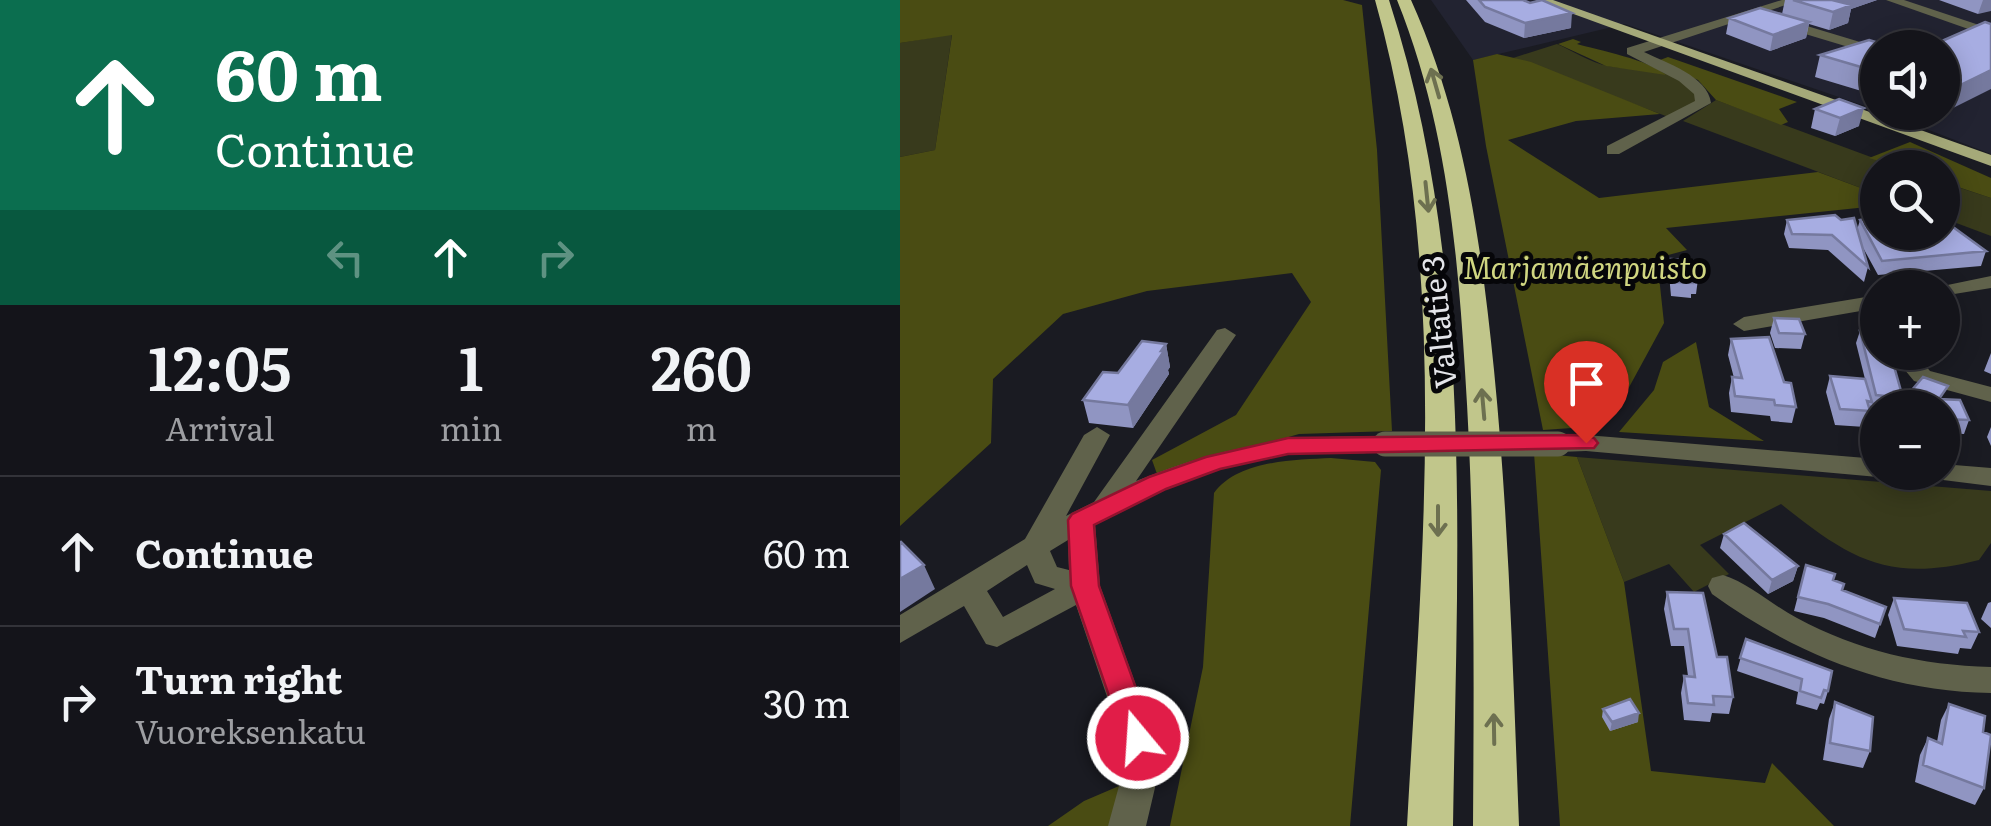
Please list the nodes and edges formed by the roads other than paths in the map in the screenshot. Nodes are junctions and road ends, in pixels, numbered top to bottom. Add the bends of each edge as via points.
1 (1382, 0) edge
2 (1404, 0) edge
3 (1541, 0) edge
4 (1796, 0) edge
5 (1892, 0) edge
6 (1753, 14) junction
7 (1991, 33) edge
8 (1659, 43) junction
9 (1860, 46) edge
10 (1613, 150) dead end
11 (1991, 161) edge
12 (1991, 282) edge
13 (1960, 287) edge
14 (1860, 304) edge
15 (1744, 324) dead end
16 (1225, 335) dead end
17 (1917, 370) edge
18 (1991, 395) edge
19 (1098, 435) dead end
20 (1860, 466) edge
21 (1960, 474) edge
22 (1991, 477) edge
23 (1092, 514) junction
24 (1034, 548) junction
25 (1085, 586) junction
26 (1723, 586) dead end
27 (969, 588) junction
28 (900, 632) edge
29 (1991, 680) edge
30 (1128, 826) edge
31 (1430, 826) edge
32 (1496, 826) edge

1 -> 31 highway, Valtatie 3 via 1412,96 1434,257 1438,471
32 -> 2 highway, Valtatie 3 via 1484,414 1470,256 1439,95
3 - 8 main road
4 - 6 street
5 - 7 street
6 - 8 street
6 - 9 street
8 - 10 street via 1632,50 1692,83 1703,103
8 - 11 main road
12 - 13 street
14 - 15 street
16 - 23 street
17 - 18 street
19 - 24 street
20 - 23 street, bridge via 1586,443 1288,446 1158,483
21 - 22 street
23 - 24 street
23 - 25 street
24 - 25 street via 1046,574
24 - 27 street
25 - 27 street via 997,635
25 - 30 street via 1138,738 1140,775
26 - 29 street via 1791,633 1861,661 1938,678
27 - 28 street

